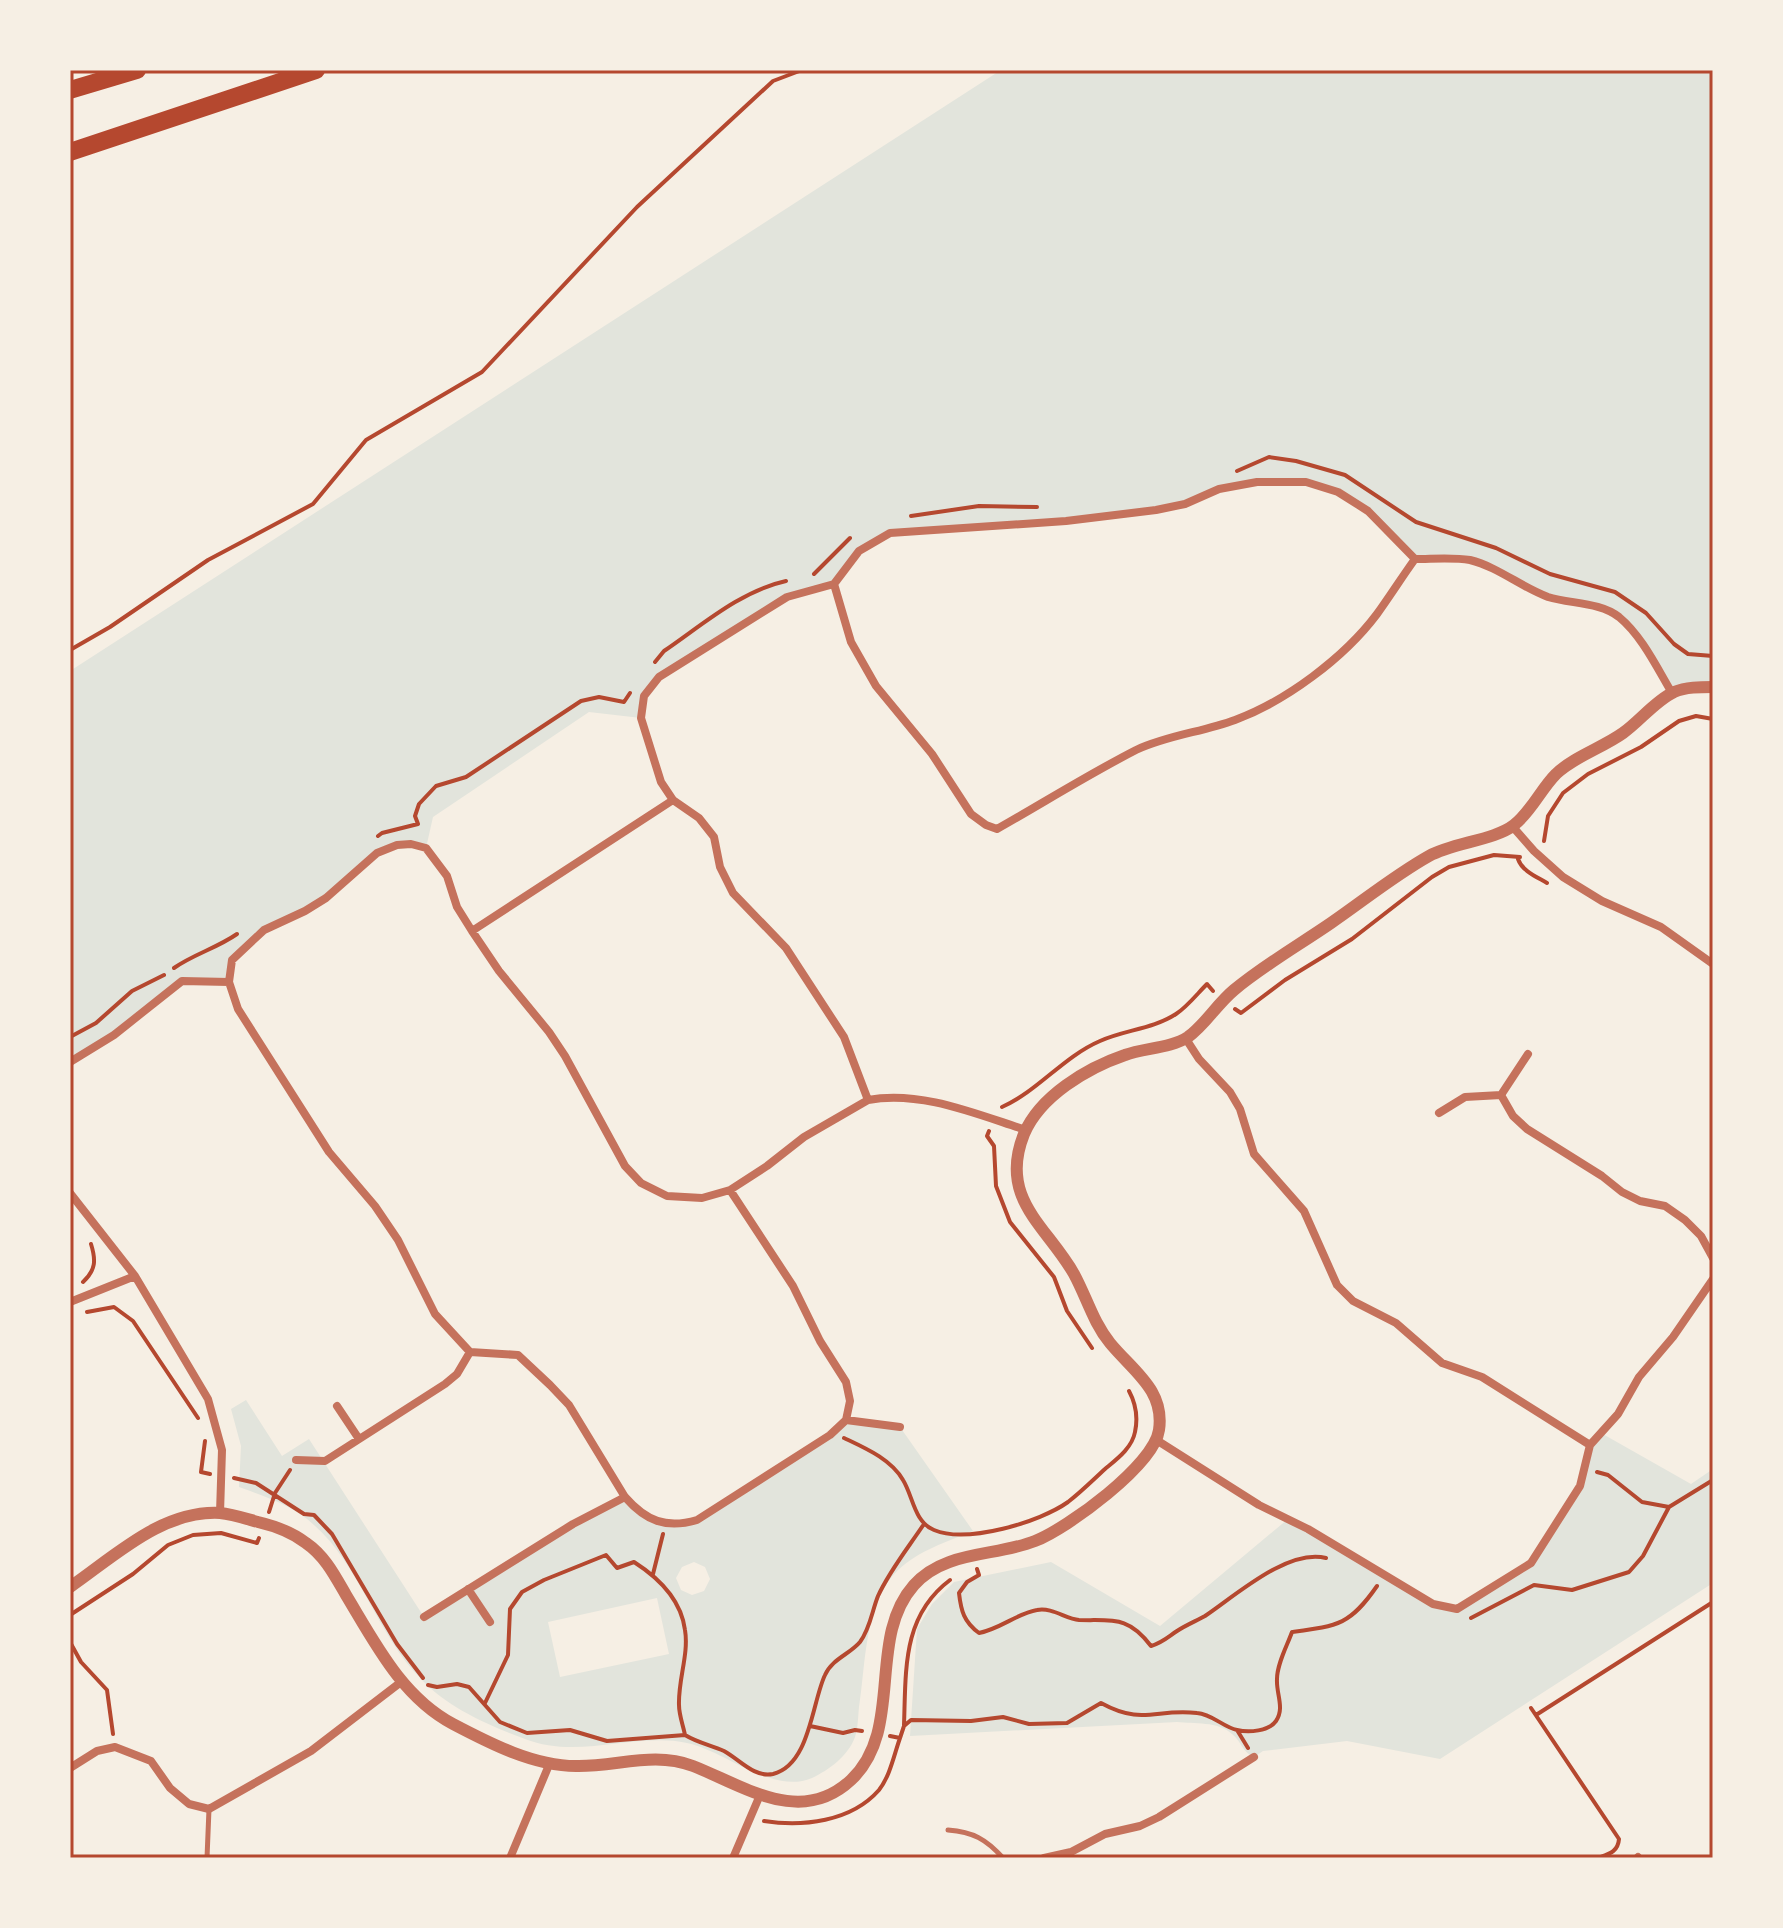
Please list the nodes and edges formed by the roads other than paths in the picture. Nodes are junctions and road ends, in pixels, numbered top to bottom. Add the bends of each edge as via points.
1 (137, 70) edge
2 (316, 70) edge
3 (70, 90) edge
4 (70, 152) edge
5 (1415, 559) junction
6 (834, 584) junction
7 (1713, 687) edge
8 (1672, 693) junction
9 (673, 800) junction
10 (1513, 827) junction
11 (472, 931) junction
12 (1713, 964) edge
13 (229, 982) junction
14 (1186, 1039) junction
15 (1528, 1054) dead end
16 (70, 1062) edge
17 (1501, 1095) junction
18 (868, 1100) junction
19 (1439, 1113) dead end
20 (1026, 1130) junction
21 (730, 1190) junction
22 (70, 1193) edge
23 (1713, 1258) edge
24 (135, 1276) junction
25 (1713, 1279) edge
26 (73, 1300) edge
27 (470, 1352) junction
28 (337, 1406) dead end
29 (846, 1420) junction
30 (900, 1427) dead end
31 (359, 1439) junction
32 (1158, 1441) junction
33 (1590, 1445) junction
34 (296, 1460) road end
35 (625, 1497) junction
36 (220, 1513) junction
37 (70, 1587) edge
38 (468, 1589) junction
39 (424, 1617) dead end
40 (490, 1622) dead end
41 (401, 1682) junction
42 (1254, 1757) dead end
43 (549, 1765) junction
44 (70, 1768) edge
45 (760, 1795) junction
46 (209, 1809) junction
47 (948, 1830) dead end
48 (207, 1858) edge
49 (510, 1858) edge
50 (733, 1858) edge
51 (1003, 1858) edge
52 (1044, 1858) edge

1 - 3 highway
2 - 4 highway
5 - 6 street via 1368,511 1338,492 1306,482 1257,482 1156,510 890,533 859,551
5 - 6 street via 1375,616 1308,679 1243,717 1136,750 997,829 971,814 932,754 876,686 851,642
5 - 8 street via 1468,560 1527,589 1617,616 1635,634
6 - 9 street via 787,597 659,677 644,696 641,718 661,782
7 - 8 street
8 - 10 street via 1622,734 1560,770
9 - 11 street
9 - 18 street via 699,818 714,837 733,893 786,948 844,1037
10 - 12 street via 1563,877 1661,927
10 - 14 street via 1433,853 1233,991
11 - 13 street via 447,876 426,848 397,845 377,853 316,905 264,930 232,960
11 - 21 street via 557,1044 625,1166 641,1183 667,1196 702,1198
13 - 16 street via 182,981
13 - 27 street via 238,1009 329,1152 398,1240 435,1314
14 - 20 street via 1122,1056 1079,1077 1050,1098
14 - 33 street via 1230,1092 1254,1154 1304,1211 1337,1285 1353,1301 1396,1323 1442,1363 1482,1377
15 - 17 street
17 - 19 street via 1465,1097
17 - 23 street via 1527,1129 1622,1192 1665,1206 1685,1220
18 - 20 street via 904,1097
18 - 21 street
20 - 32 street via 1018,1161 1020,1192 1033,1221 1075,1276 1094,1321 1151,1385 1161,1416
21 - 29 street via 793,1286 846,1382
22 - 24 street
24 - 26 street
24 - 36 street via 208,1399 222,1450
25 - 33 street via 1639,1377 1618,1414
27 - 31 street via 445,1384
27 - 35 street via 518,1355 569,1405
28 - 31 street
29 - 30 street
29 - 35 street via 697,1520 665,1524 637,1511
31 - 34 street via 325,1461
32 - 33 street via 1433,1604 1457,1609 1531,1563 1580,1486
32 - 45 street via 1136,1469 1063,1528 1029,1544 946,1562 919,1579 901,1603 891,1633 878,1734 864,1766 844,1787 819,1798 789,1803
35 - 38 street
36 - 37 street via 180,1518 156,1528
36 - 41 street via 266,1524 307,1543 326,1562
38 - 39 street
38 - 40 street
41 - 43 street via 449,1722
41 - 46 street via 311,1751
42 - 52 street via 1159,1817
43 - 45 street via 583,1767 656,1758 685,1762
43 - 49 street
44 - 46 street via 115,1747 151,1761 189,1804
45 - 50 street
46 - 48 lane
47 - 51 lane via 973,1832

